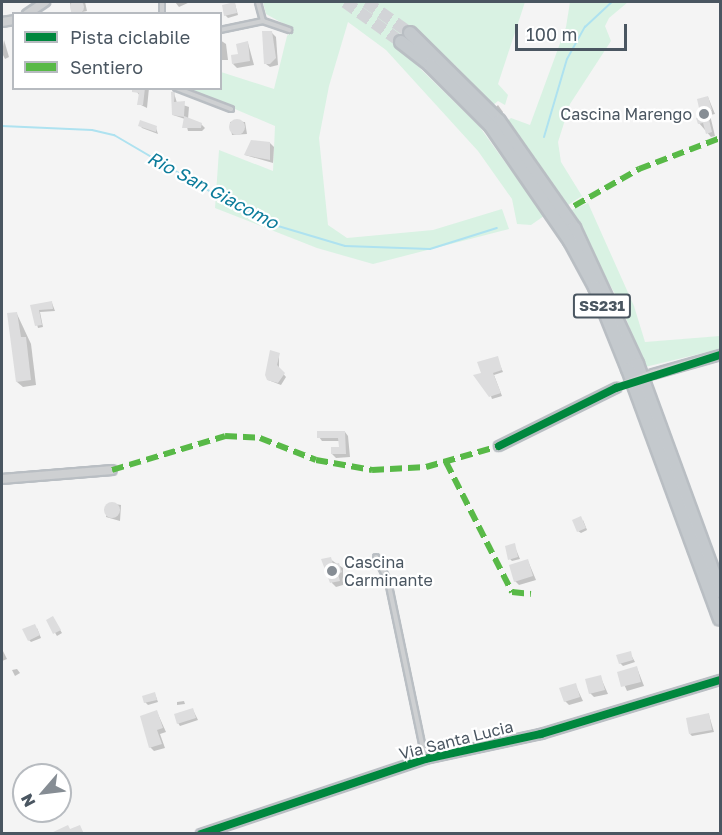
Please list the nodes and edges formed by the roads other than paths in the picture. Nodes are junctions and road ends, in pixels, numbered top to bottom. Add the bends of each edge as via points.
1 (45, 2) edge
2 (258, 2) edge
3 (30, 12) edge
4 (262, 21) junction
5 (222, 30) edge
6 (289, 30) dead end
7 (181, 90) edge
8 (231, 109) dead end
9 (720, 355) edge
10 (499, 446) dead end
11 (111, 470) dead end
12 (2, 478) edge
13 (376, 557) dead end
14 (720, 591) edge
15 (720, 620) edge
16 (720, 680) edge
17 (425, 759) junction
18 (201, 834) edge

1 - 3 street
2 - 4 lane
4 - 5 lane
4 - 6 lane
7 - 8 lane
9 - 10 street, bridge via 616,388
11 - 12 street
13 - 17 lane via 388,581
14 - 15 highway, SS231 via 637,364 574,228 499,121 406,37 491,126 570,241 595,288 628,369
16 - 17 street, Via Santa Lucia via 541,734
17 - 18 street, Via Santa Lucia

